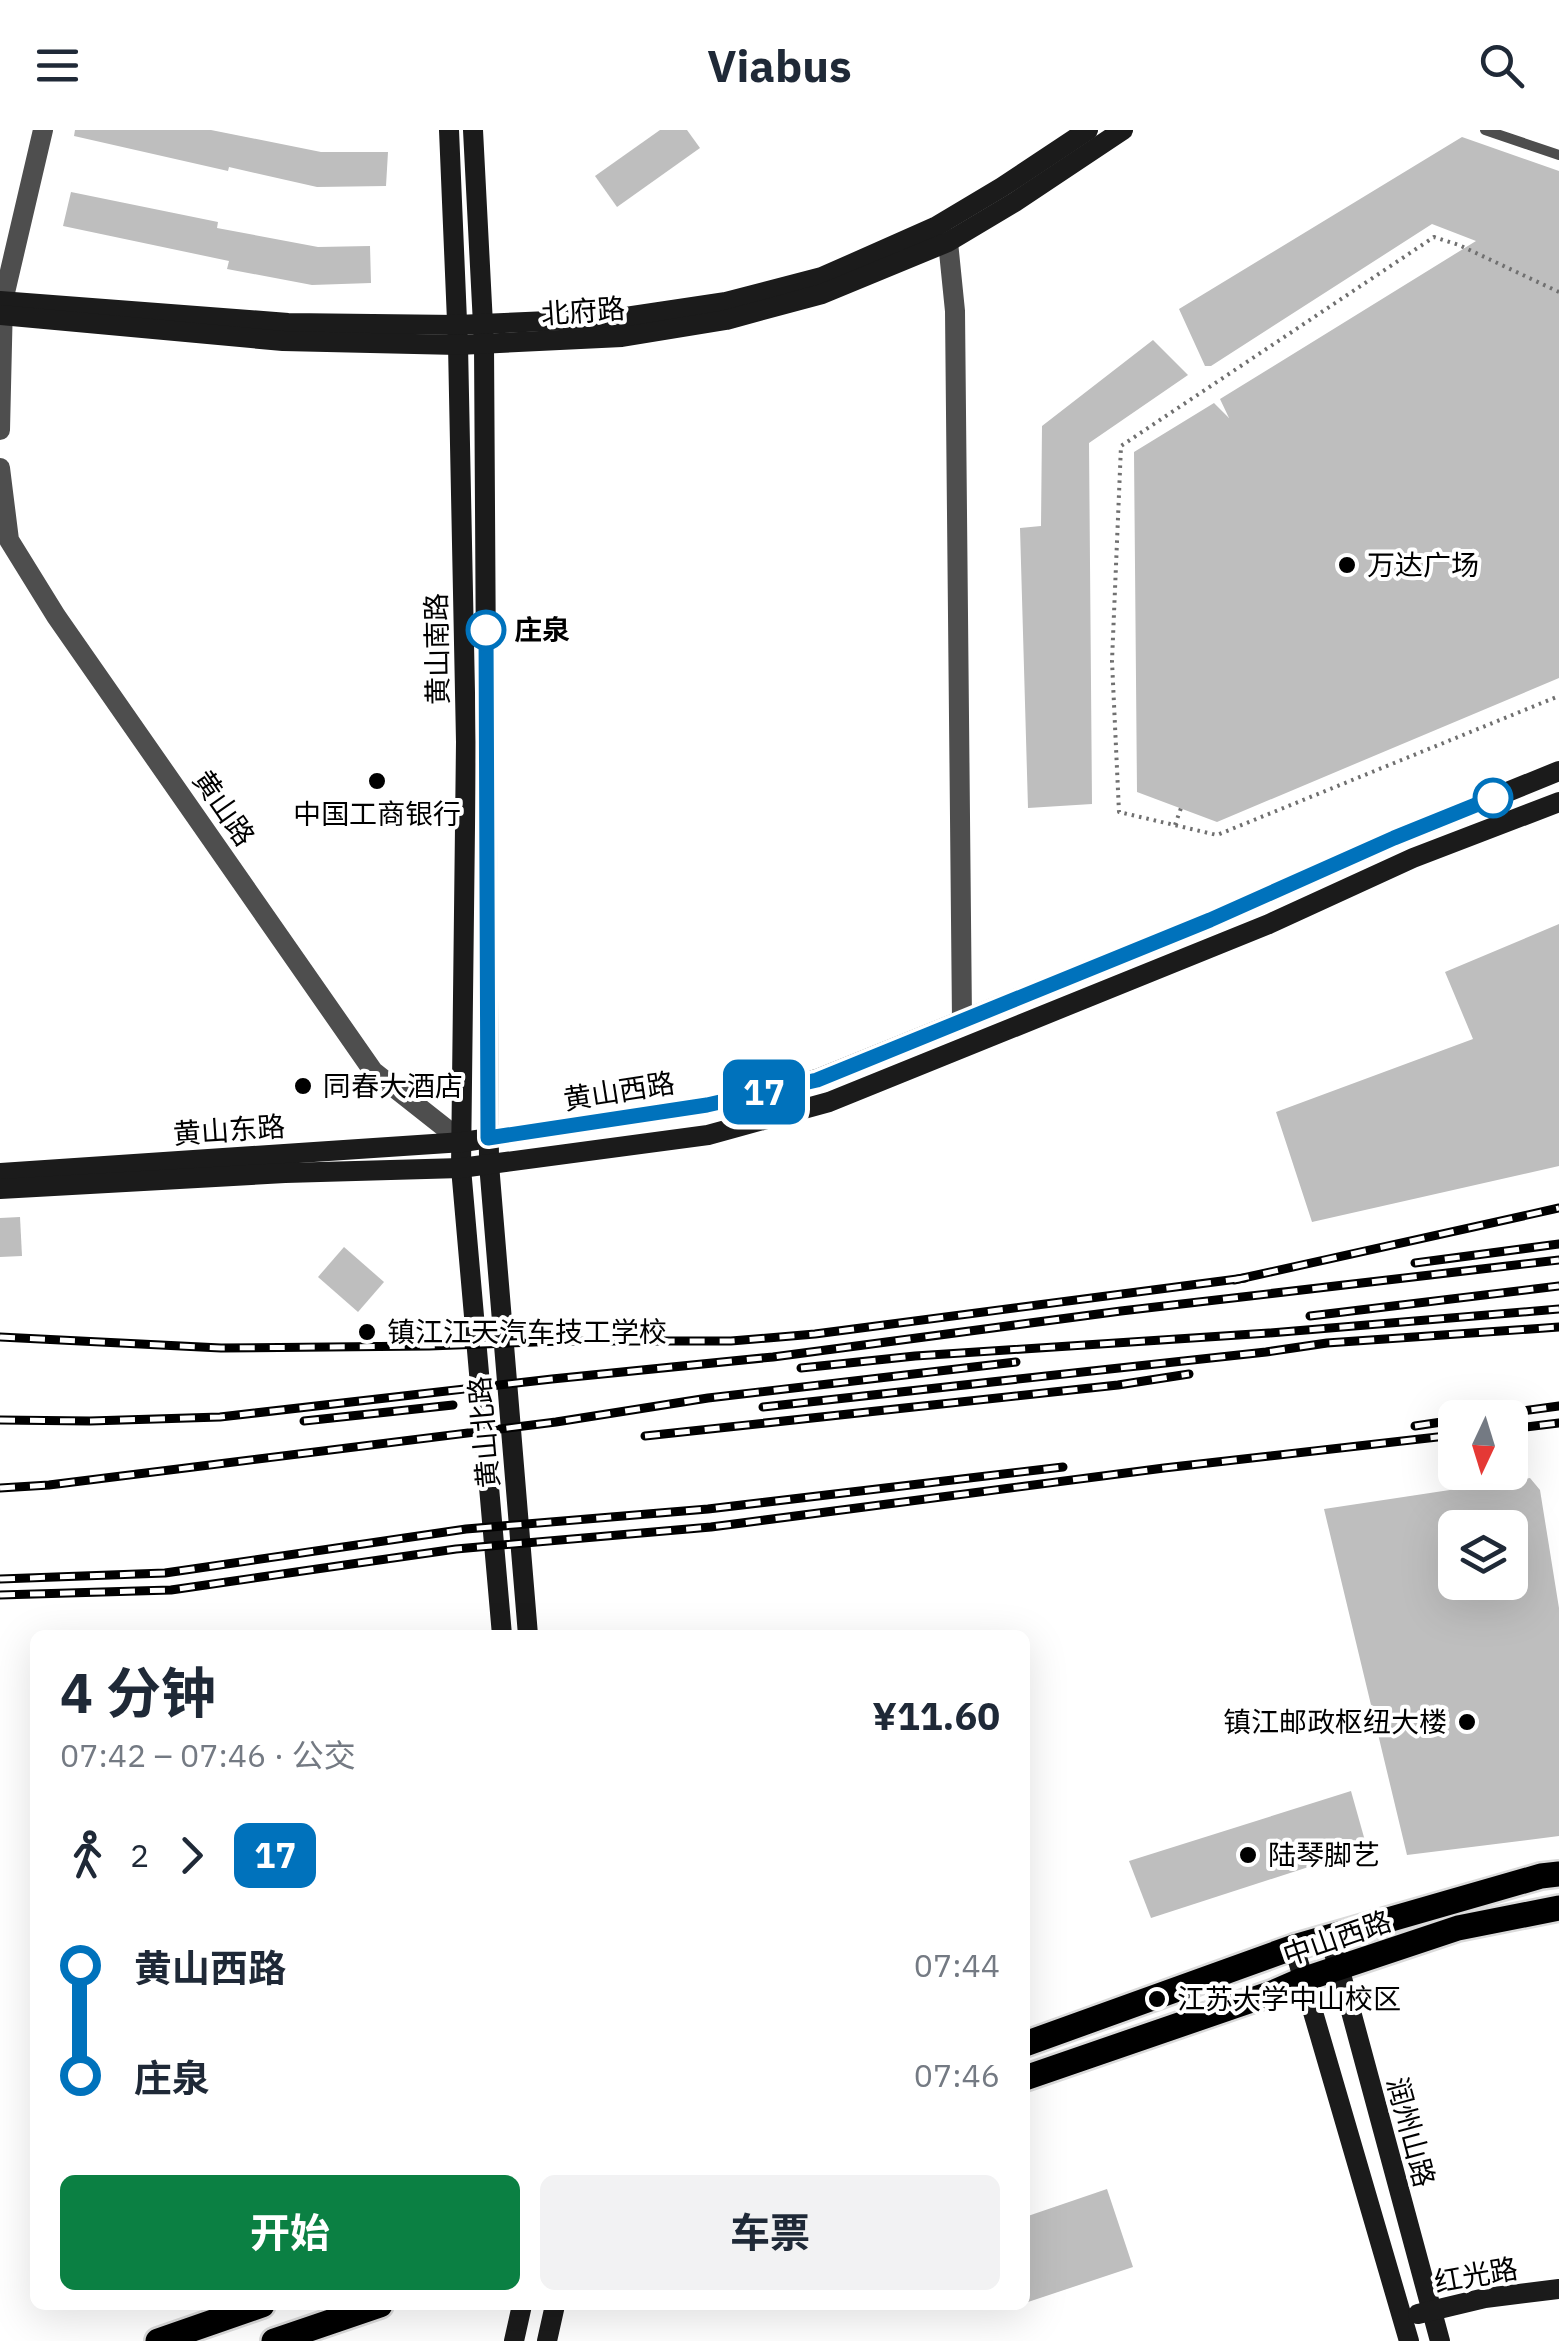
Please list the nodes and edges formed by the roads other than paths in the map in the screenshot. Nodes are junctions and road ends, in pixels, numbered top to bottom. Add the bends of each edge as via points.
1 (43, 130) edge
2 (449, 130) edge
3 (473, 130) edge
4 (1088, 130) edge
5 (1124, 130) edge
6 (1485, 130) edge
7 (1559, 156) edge
8 (942, 234) junction
9 (2, 308) edge
10 (483, 334) junction
11 (458, 335) junction
12 (0, 430) edge
13 (0, 468) edge
14 (1559, 771) edge
15 (1559, 802) edge
16 (962, 1020) junction
17 (488, 1138) junction
18 (463, 1142) junction
19 (489, 1164) junction
20 (462, 1168) junction
21 (0, 1173) edge
22 (0, 1188) edge
23 (502, 1630) edge
24 (528, 1630) edge
25 (1559, 1874) edge
26 (1559, 1908) edge
27 (1328, 1937) junction
28 (1294, 1948) junction
29 (1339, 1968) junction
30 (1302, 1980) junction
31 (1030, 2042) edge
32 (1030, 2076) edge
33 (1559, 2289) edge
34 (248, 2310) edge
35 (365, 2310) edge
36 (521, 2310) edge
37 (554, 2310) edge
38 (1430, 2311) junction
39 (1403, 2317) junction
40 (158, 2341) edge
41 (274, 2341) edge
42 (514, 2341) edge
43 (547, 2341) edge
44 (1409, 2341) edge
45 (1440, 2341) edge

1 - 9 street
2 - 11 main road, 黄山南路
3 - 10 main road, 黄山南路
4 - 8 main road, 北府路
5 - 8 main road, 北府路 via 1015,202
6 - 7 lane
8 - 10 main road, 北府路 via 726,302
8 - 16 street via 955,311
9 - 11 main road, 北府路
9 - 12 street
10 - 11 main road, 北府路
10 - 17 main road, 黄山南路
11 - 18 main road, 黄山南路 via 466,742
13 - 18 street, 黄山路 via 9,540 56,616 373,1071
14 - 16 main road, 黄山西路
15 - 19 main road, 黄山西路 via 829,1102 708,1135
16 - 17 main road, 黄山西路 via 817,1080 707,1105
17 - 18 main road, 黄山西路
17 - 19 main road, 黄山南路
18 - 20 main road, 黄山南路
18 - 21 main road, 黄山东路
19 - 20 main road, 黄山西路
19 - 24 main road, 黄山北路
20 - 22 main road, 黄山东路
20 - 23 main road, 黄山北路
25 - 27 main road, 中山西路
26 - 29 main road, 中山西路 via 1458,1928
27 - 28 main road, 中山西路
27 - 29 main road, 润州山路
28 - 30 main road
28 - 31 main road, 中山西路
29 - 30 main road, 中山西路
29 - 38 main road, 润州山路
30 - 32 main road, 中山西路
30 - 39 main road
33 - 38 main road, 红光路
34 - 40 main road
35 - 41 main road
36 - 42 main road
37 - 43 main road
38 - 39 main road, 红光路
38 - 45 main road, 润州山路
39 - 44 main road

